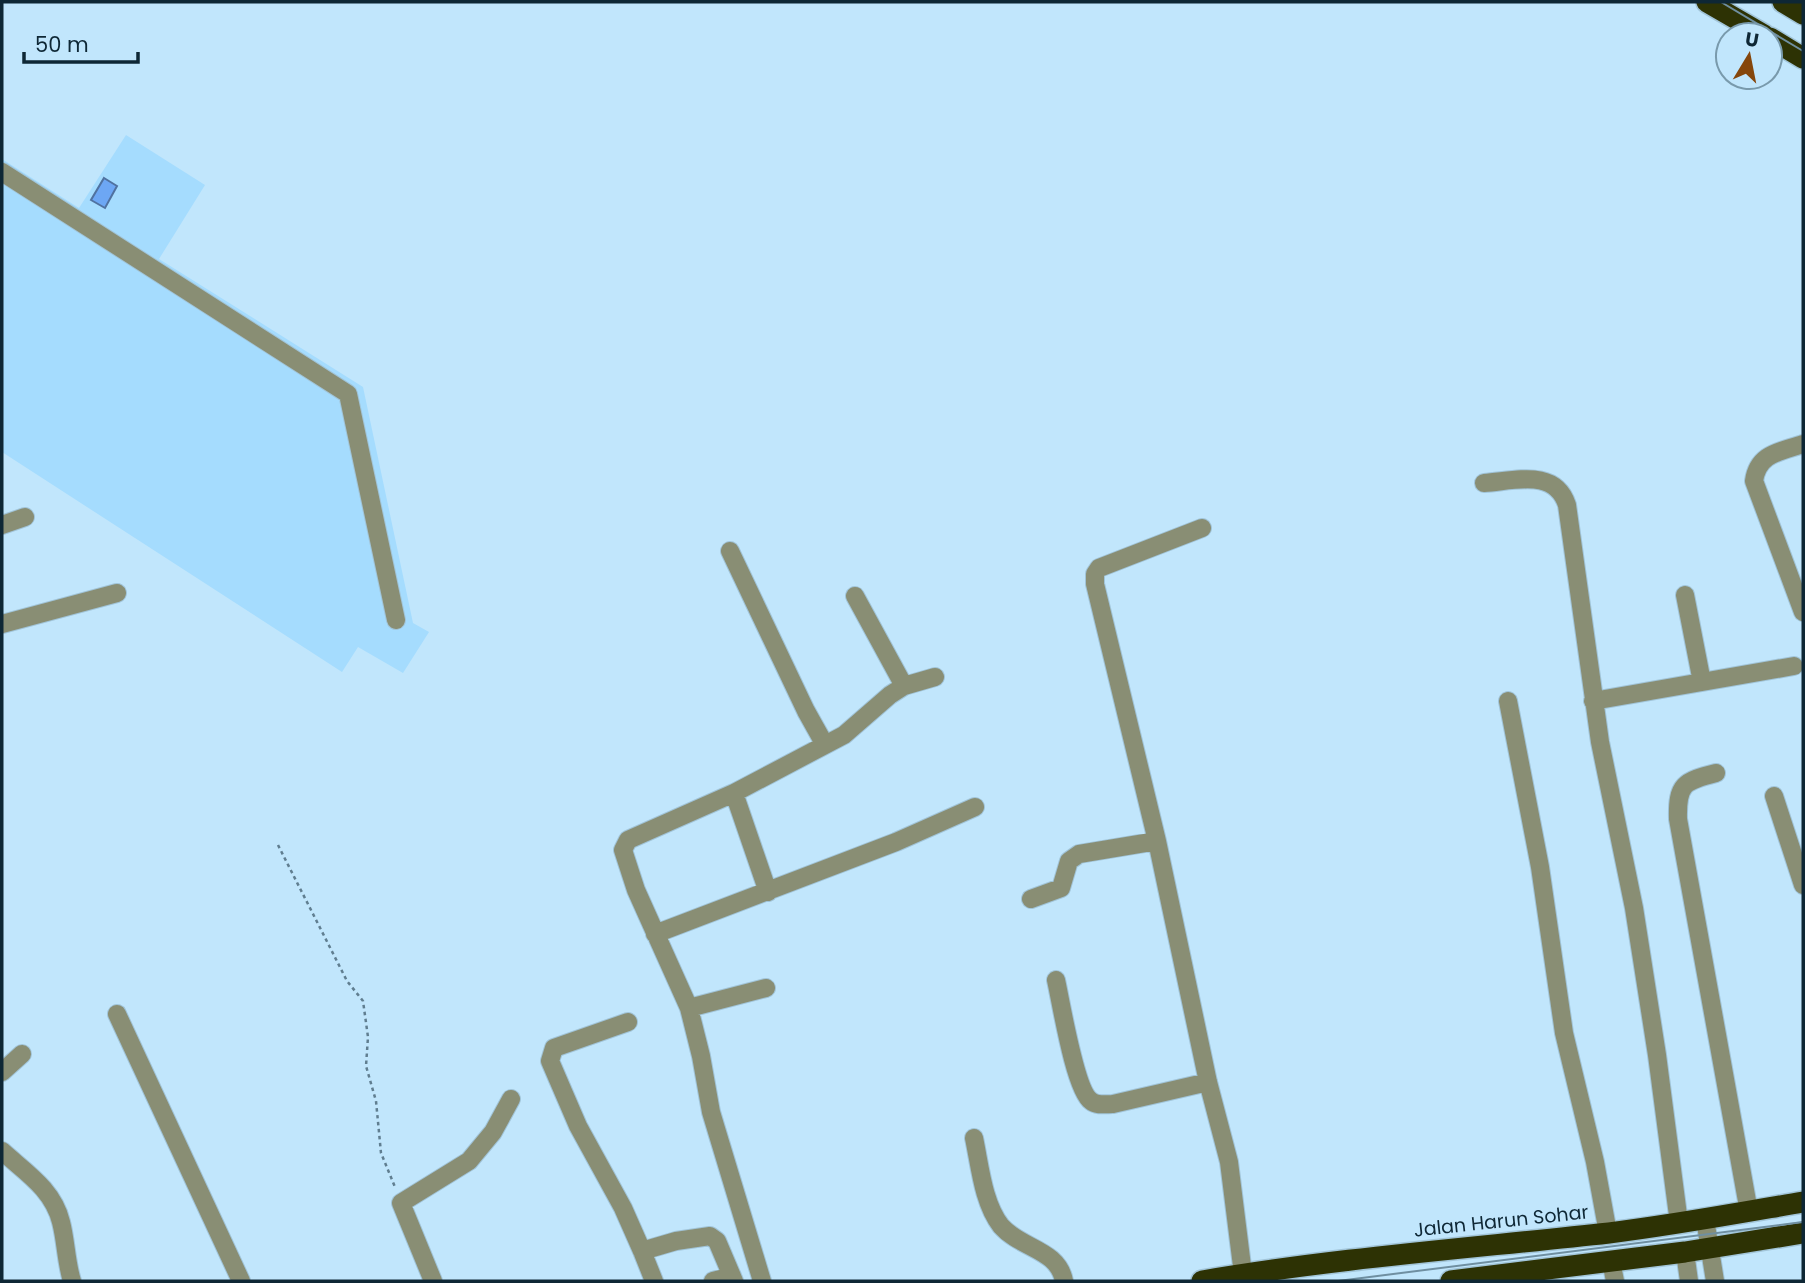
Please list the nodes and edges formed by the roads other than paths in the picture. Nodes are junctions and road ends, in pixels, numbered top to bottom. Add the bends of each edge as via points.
1 (1707, 2) edge
2 (1783, 2) edge
3 (1803, 14) edge
4 (1740, 21) edge
5 (1784, 46) edge
6 (1803, 58) edge
7 (2, 172) edge
8 (1803, 444) edge
9 (1484, 483) dead end
10 (25, 517) dead end
11 (2, 525) edge
12 (1202, 528) dead end
13 (730, 551) dead end
14 (117, 593) dead end
15 (1685, 595) dead end
16 (855, 596) dead end
17 (1803, 612) edge
18 (396, 620) dead end
19 (2, 624) edge
20 (1794, 666) dead end
21 (935, 677) dead end
22 (1702, 682) junction
23 (904, 686) junction
24 (1508, 701) dead end
25 (1593, 701) junction
26 (825, 745) junction
27 (1716, 774) dead end
28 (734, 793) junction
29 (1773, 796) dead end
30 (975, 807) dead end
31 (1157, 841) junction
32 (1802, 878) edge
33 (768, 892) junction
34 (1031, 899) dead end
35 (654, 934) junction
36 (1056, 980) dead end
37 (766, 988) dead end
38 (689, 1008) junction
39 (117, 1014) dead end
40 (628, 1022) dead end
41 (22, 1054) dead end
42 (2, 1072) edge
43 (1208, 1082) junction
44 (510, 1099) dead end
45 (974, 1138) dead end
46 (2, 1151) edge
47 (1801, 1201) edge
48 (1749, 1212) junction
49 (1705, 1219) junction
50 (1679, 1223) junction
51 (1608, 1233) junction
52 (1803, 1233) edge
53 (1709, 1248) junction
54 (642, 1251) junction
55 (1685, 1252) junction
56 (1613, 1271) edge
57 (1243, 1274) junction
58 (1504, 1278) edge
59 (733, 1279) edge
60 (72, 1281) edge
61 (241, 1281) edge
62 (433, 1281) edge
63 (654, 1281) edge
64 (713, 1281) edge
65 (762, 1281) edge
66 (1065, 1281) edge
67 (1202, 1281) edge
68 (1454, 1281) edge
69 (1689, 1281) edge
70 (1715, 1281) edge

1 - 4 highway
2 - 3 highway
5 - 6 highway
7 - 18 street via 348,394
8 - 17 street via 1764,458 1755,468 1754,481
9 - 25 street via 1542,480 1563,493
10 - 11 street
12 - 31 street via 1103,566 1095,574
13 - 26 street
14 - 19 street
15 - 22 street
16 - 23 street
20 - 22 street
21 - 23 street
22 - 25 street
23 - 26 street via 880,701 859,724
24 - 51 street via 1540,867 1564,1033
25 - 50 street via 1634,908
26 - 28 street
27 - 48 street via 1691,779 1683,786 1678,819
28 - 33 street
28 - 35 street via 625,843 624,854
29 - 32 street
30 - 33 street
31 - 34 street via 1079,854 1069,861 1061,888
31 - 43 street
33 - 35 street
35 - 38 street
36 - 43 street via 1076,1073 1090,1101 1113,1104
37 - 38 street
38 - 65 street via 711,1112
39 - 61 street
40 - 54 street via 554,1048 550,1058 578,1126
41 - 42 street
43 - 57 street via 1229,1162
44 - 62 street via 493,1132 469,1161 401,1203
45 - 66 street via 996,1217 1012,1236 1058,1264
46 - 60 street via 50,1197 62,1224
47 - 48 highway, Jalan Harun Sohar
48 - 49 highway, Jalan Harun Sohar
49 - 50 highway, Jalan Harun Sohar
49 - 53 street
50 - 51 highway, Jalan Harun Sohar
51 - 57 highway, Jalan Harun Sohar
52 - 53 highway
53 - 55 highway
53 - 70 street
54 - 59 street via 710,1236 717,1241
54 - 63 street
55 - 56 highway
55 - 69 street
56 - 58 highway
57 - 67 highway, Jalan Harun Sohar
58 - 68 highway
59 - 64 street

